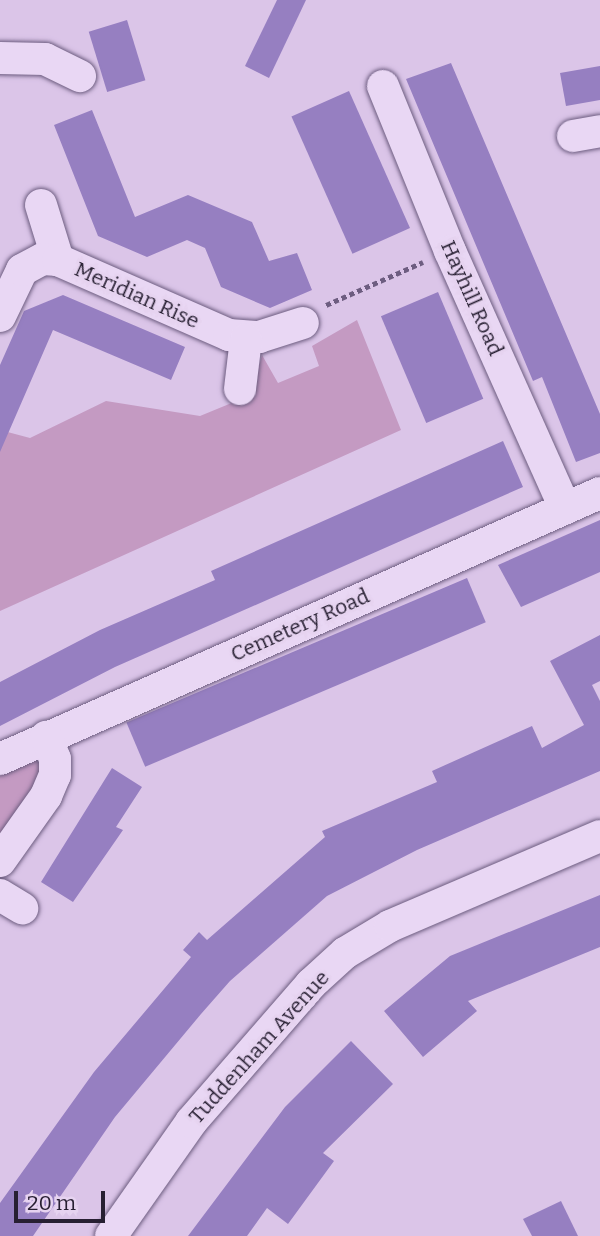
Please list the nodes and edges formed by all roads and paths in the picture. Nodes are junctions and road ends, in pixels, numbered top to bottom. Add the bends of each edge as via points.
1 (0, 58) edge
2 (80, 76) dead end
3 (383, 86) dead end
4 (41, 205) dead end
5 (450, 251) junction
6 (58, 260) junction
7 (0, 316) edge
8 (303, 323) joint
9 (246, 339) junction
10 (240, 389) dead end
11 (600, 494) edge
12 (565, 508) junction
13 (46, 737) junction
14 (0, 758) edge
15 (600, 836) edge
16 (0, 861) edge
17 (111, 1236) edge

1 - 2 street via 45,59
3 - 5 street, Hayhill Road
4 - 6 street
5 - 8 path via 330,302
5 - 12 street, Hayhill Road
6 - 7 street, Meridian Rise via 35,260 22,270
6 - 9 street, Meridian Rise
8 - 9 street
9 - 10 street
11 - 12 street, Cemetery Road
12 - 13 street, Cemetery Road
13 - 14 street, Cemetery Road
13 - 16 street via 55,759 55,775 46,796
15 - 17 street, Tuddenham Avenue via 390,926 345,953 311,984 191,1122

